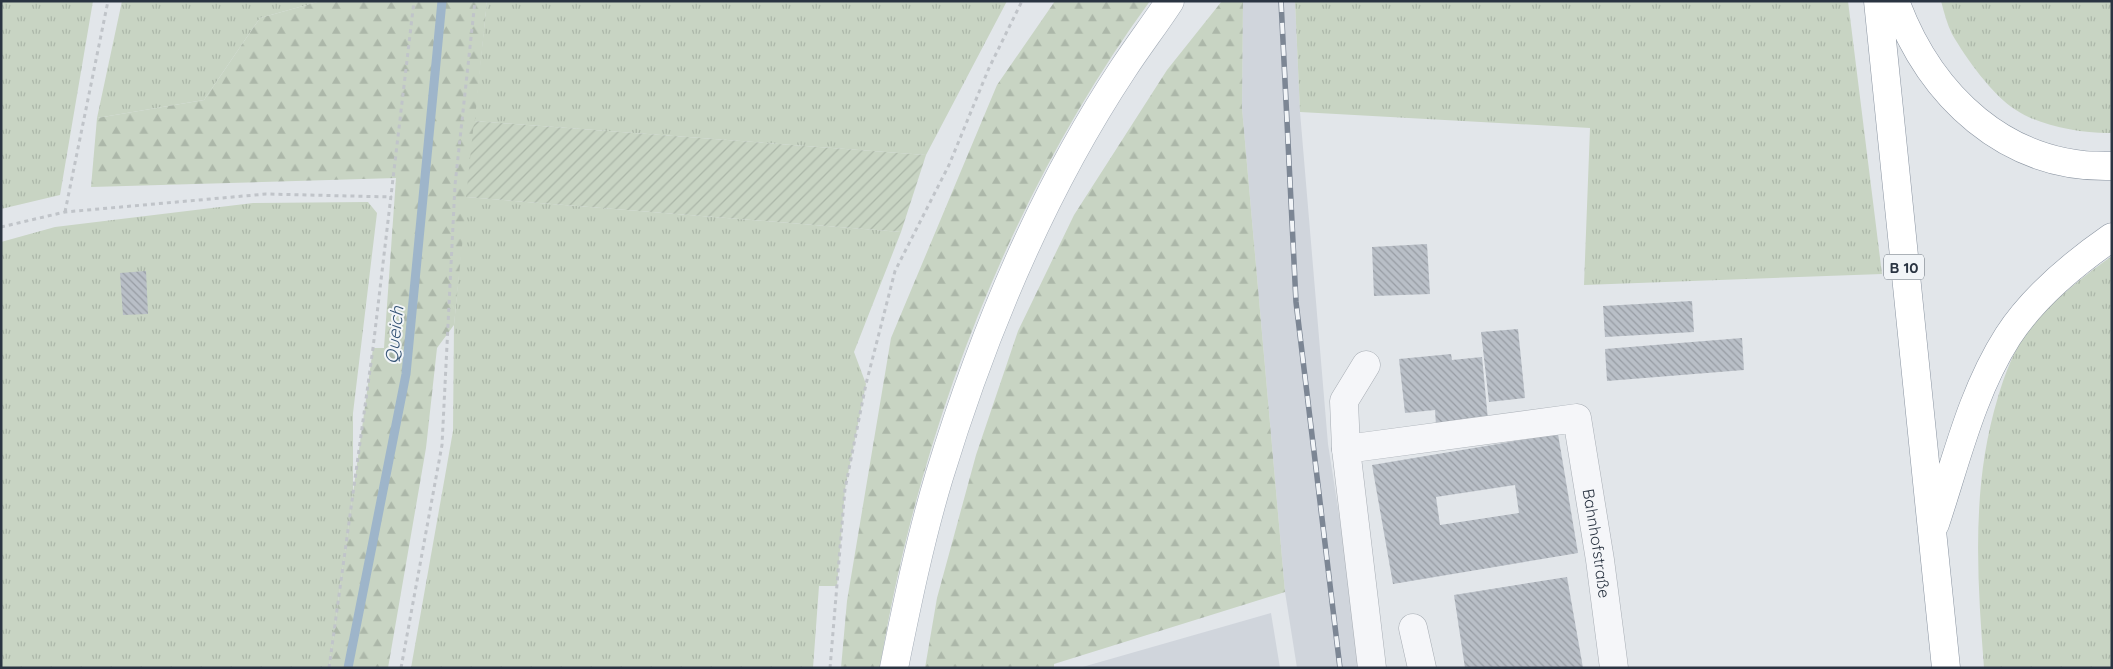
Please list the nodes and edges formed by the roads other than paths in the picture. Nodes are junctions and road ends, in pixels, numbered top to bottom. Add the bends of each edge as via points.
1 (1170, 1) edge
2 (1878, 1) edge
3 (1896, 1) edge
4 (2112, 166) edge
5 (2112, 237) edge
6 (1366, 365) dead end
7 (1346, 449) junction
8 (1932, 532) junction
9 (1413, 628) dead end
10 (894, 668) edge
11 (1372, 668) edge
12 (1422, 668) edge
13 (1614, 668) edge
14 (1946, 668) edge

1 - 10 main road via 1122,70 1085,133 1046,205 1006,293 969,387 939,477 912,576
2 - 8 main road, B 10
3 - 4 main road via 1928,67 1956,103 1975,119 2007,141 2043,156 2078,164
5 - 8 main road via 2067,271 2037,300 2008,337 1986,378
6 - 7 lane via 1344,401
7 - 11 lane
7 - 13 lane, Bahnhofstraße via 1577,418
8 - 14 main road, B 10
9 - 12 lane

